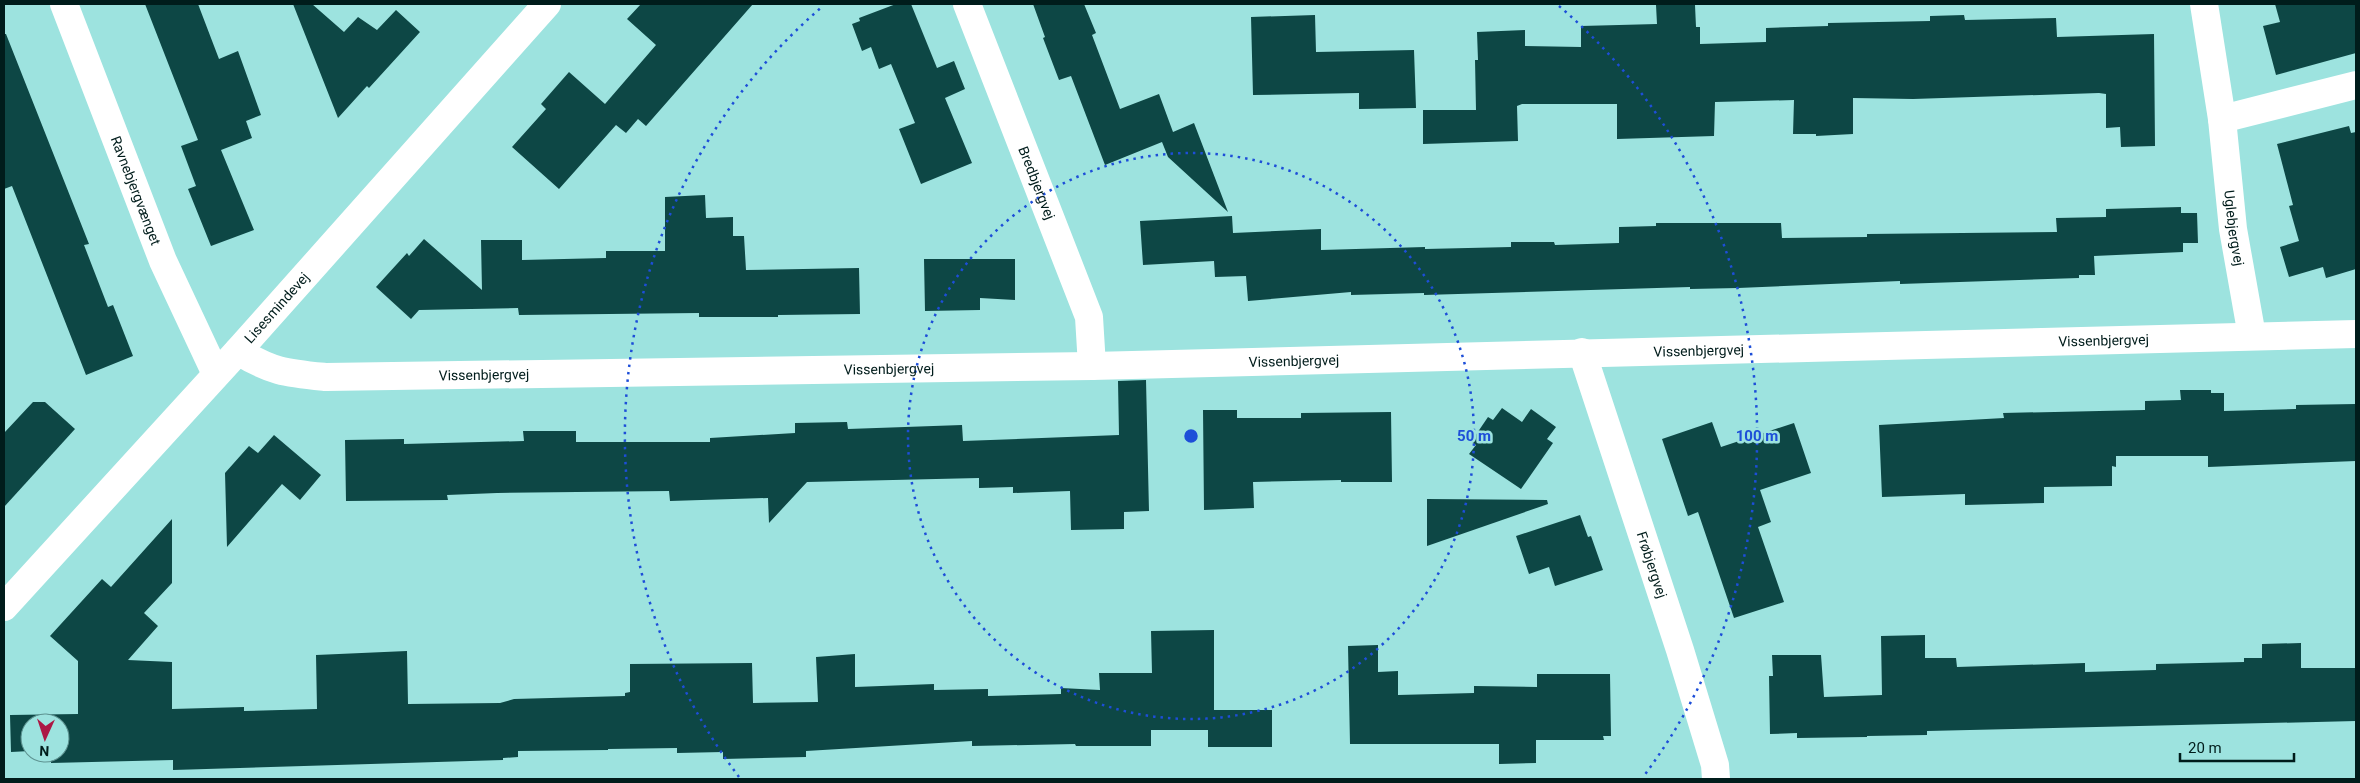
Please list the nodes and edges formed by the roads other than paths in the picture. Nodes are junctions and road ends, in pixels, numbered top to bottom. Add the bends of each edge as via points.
1 (64, 4) edge
2 (967, 4) edge
3 (2204, 4) edge
4 (541, 6) edge
5 (2356, 85) edge
6 (2222, 119) junction
7 (2356, 334) edge
8 (2252, 336) junction
9 (238, 350) junction
10 (1582, 352) junction
11 (1092, 366) junction
12 (216, 374) junction
13 (4, 607) edge
14 (1716, 779) edge

1 - 12 street, Ravnebjergvænget via 164,261
2 - 11 street, Bredbjergvej via 1089,317
3 - 6 street, Uglebjergvej
4 - 9 street, Lisesmindevej
5 - 6 street
6 - 8 street, Uglebjergvej via 2233,229
7 - 8 street, Vissenbjergvej
8 - 10 street, Vissenbjergvej
9 - 11 street, Vissenbjergvej via 271,369 326,377
9 - 12 street, Lisesmindevej
10 - 11 street, Vissenbjergvej
10 - 14 street, Frøbjergvej via 1716,764
12 - 13 street, Lisesmindevej

